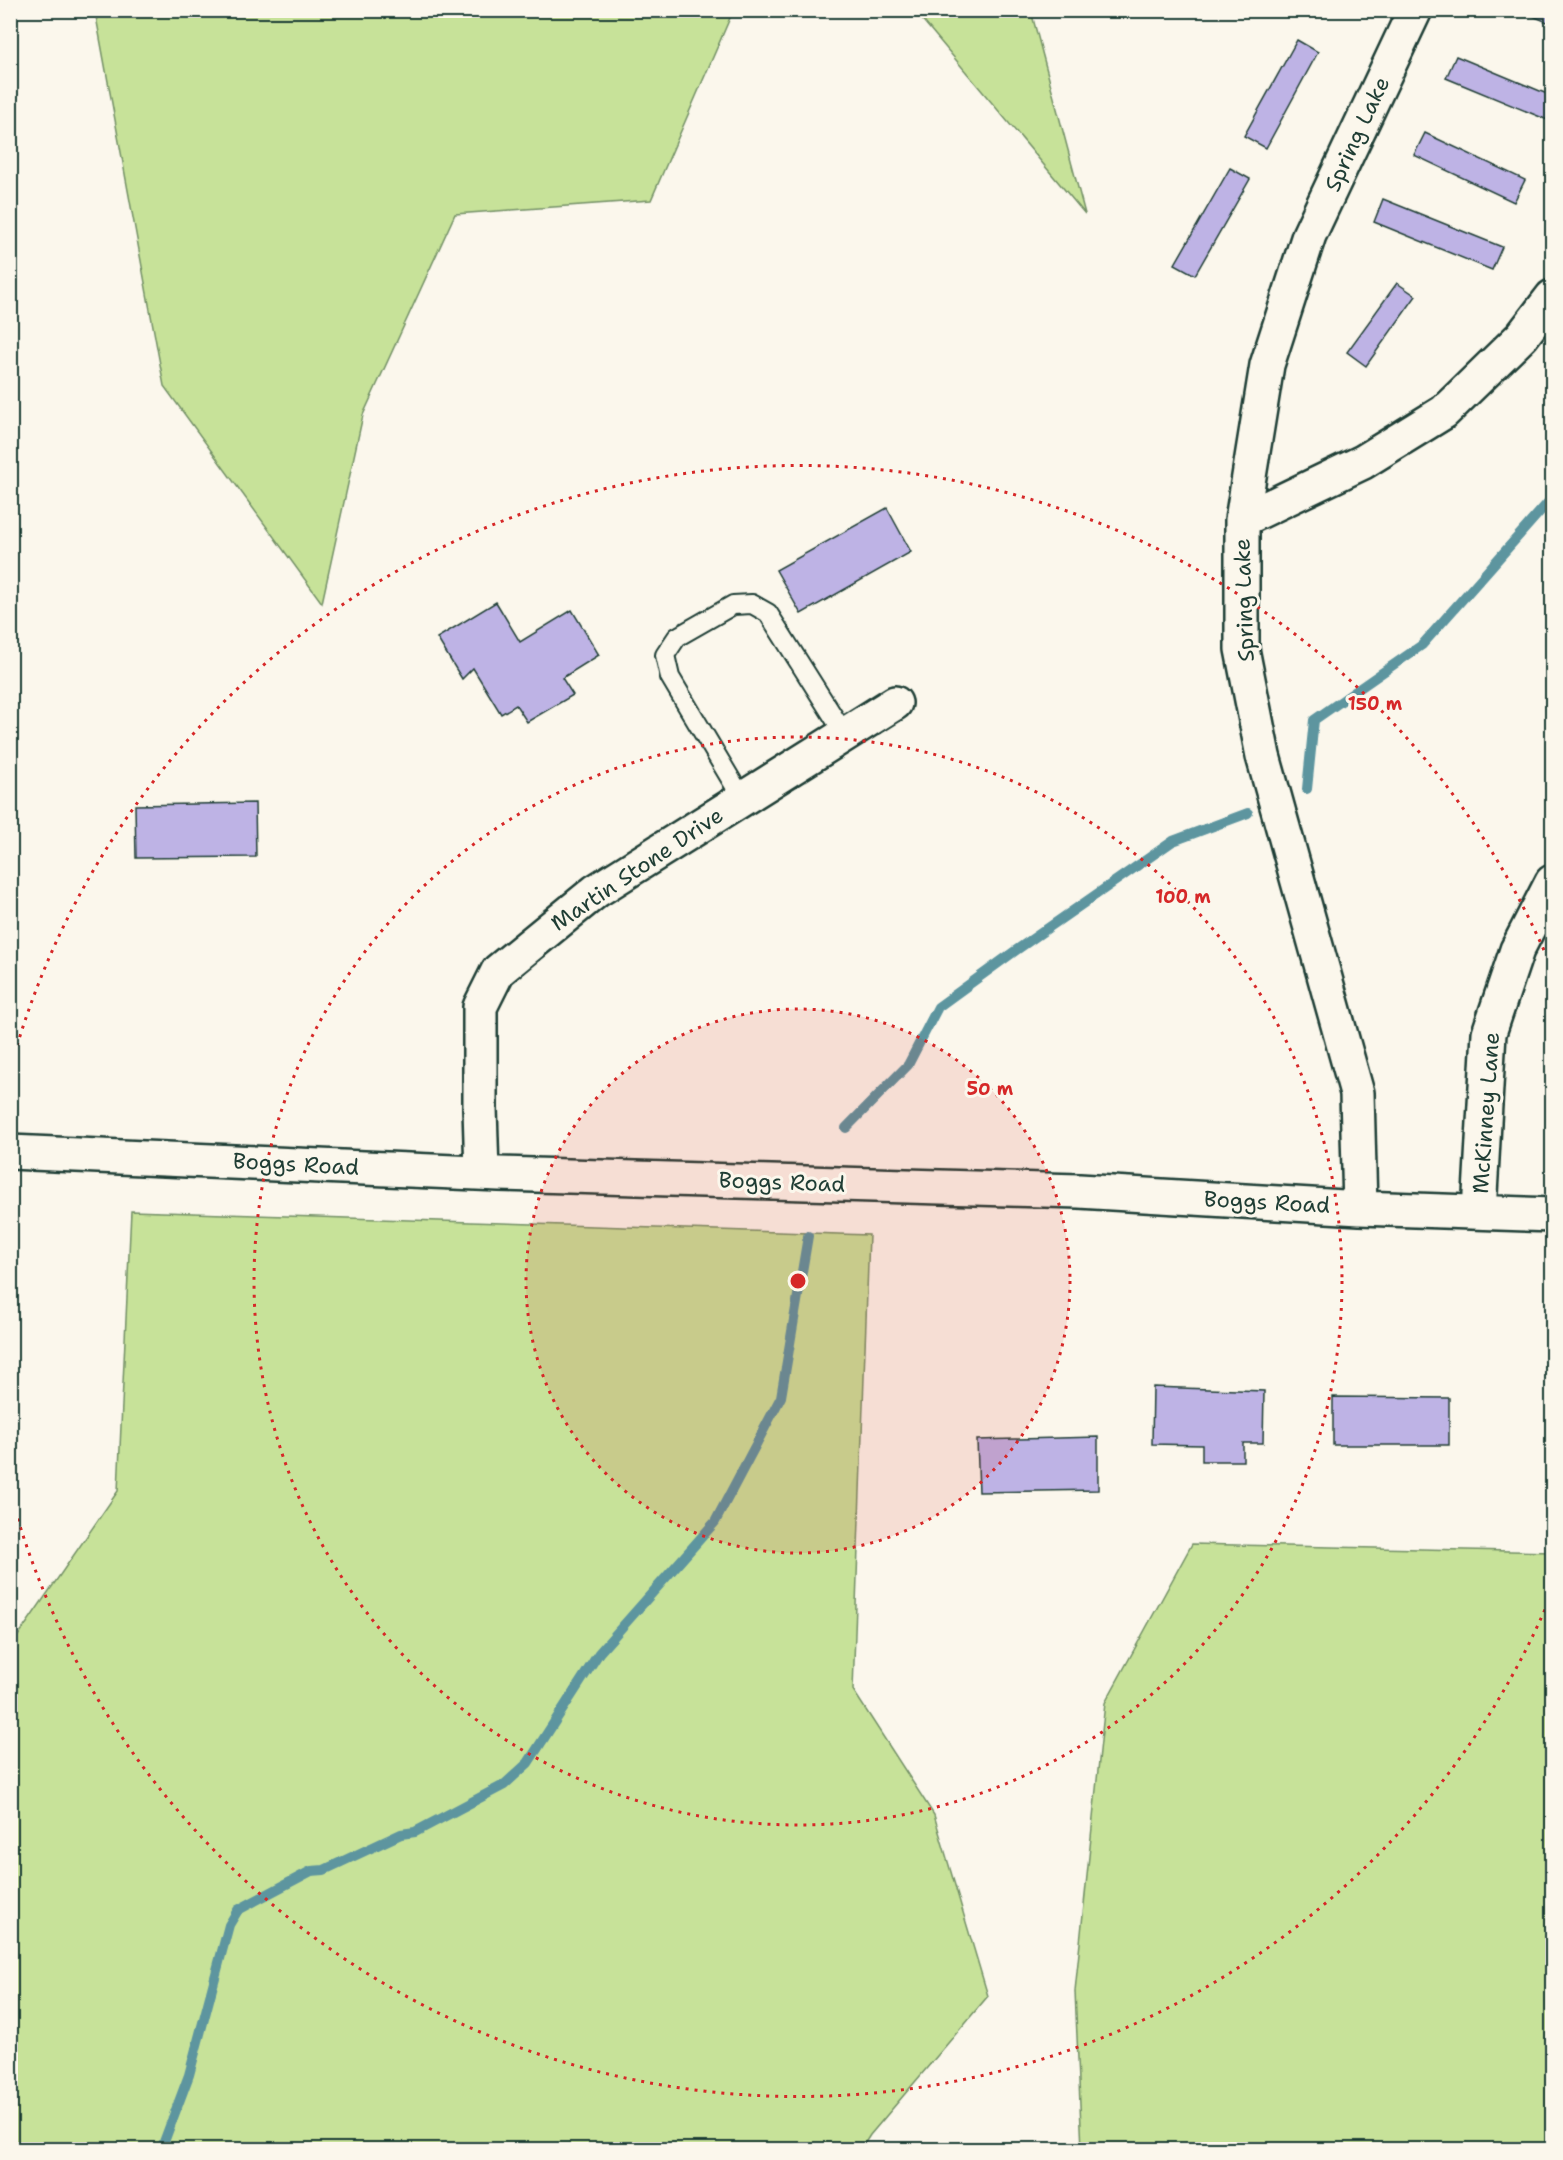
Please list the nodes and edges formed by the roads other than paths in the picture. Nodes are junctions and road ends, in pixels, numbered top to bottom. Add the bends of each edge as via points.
1 (1415, 10) edge
2 (1552, 297) edge
3 (1242, 520) junction
4 (895, 703) dead end
5 (844, 735) junction
6 (742, 798) junction
7 (1552, 882) edge
8 (10, 1152) edge
9 (482, 1173) junction
10 (1360, 1208) junction
11 (1479, 1212) junction
12 (1552, 1215) edge

1 - 3 street, Spring Lake via 1309,235 1267,365
2 - 3 street via 1522,336 1444,412 1363,462
3 - 10 street, Spring Lake via 1242,649 1263,756 1357,1093
4 - 5 street, Martin Stone Drive
5 - 6 street, Martin Stone Drive
5 - 6 lane via 768,612 752,604 733,605 677,637 665,655 670,677
6 - 9 street, Martin Stone Drive via 596,891 498,971 480,1007
7 - 11 street, McKinney Lane via 1517,950 1489,1033
8 - 9 street, Boggs Road
9 - 10 street, Boggs Road via 1079,1191
10 - 11 street, Boggs Road
11 - 12 street, Boggs Road

